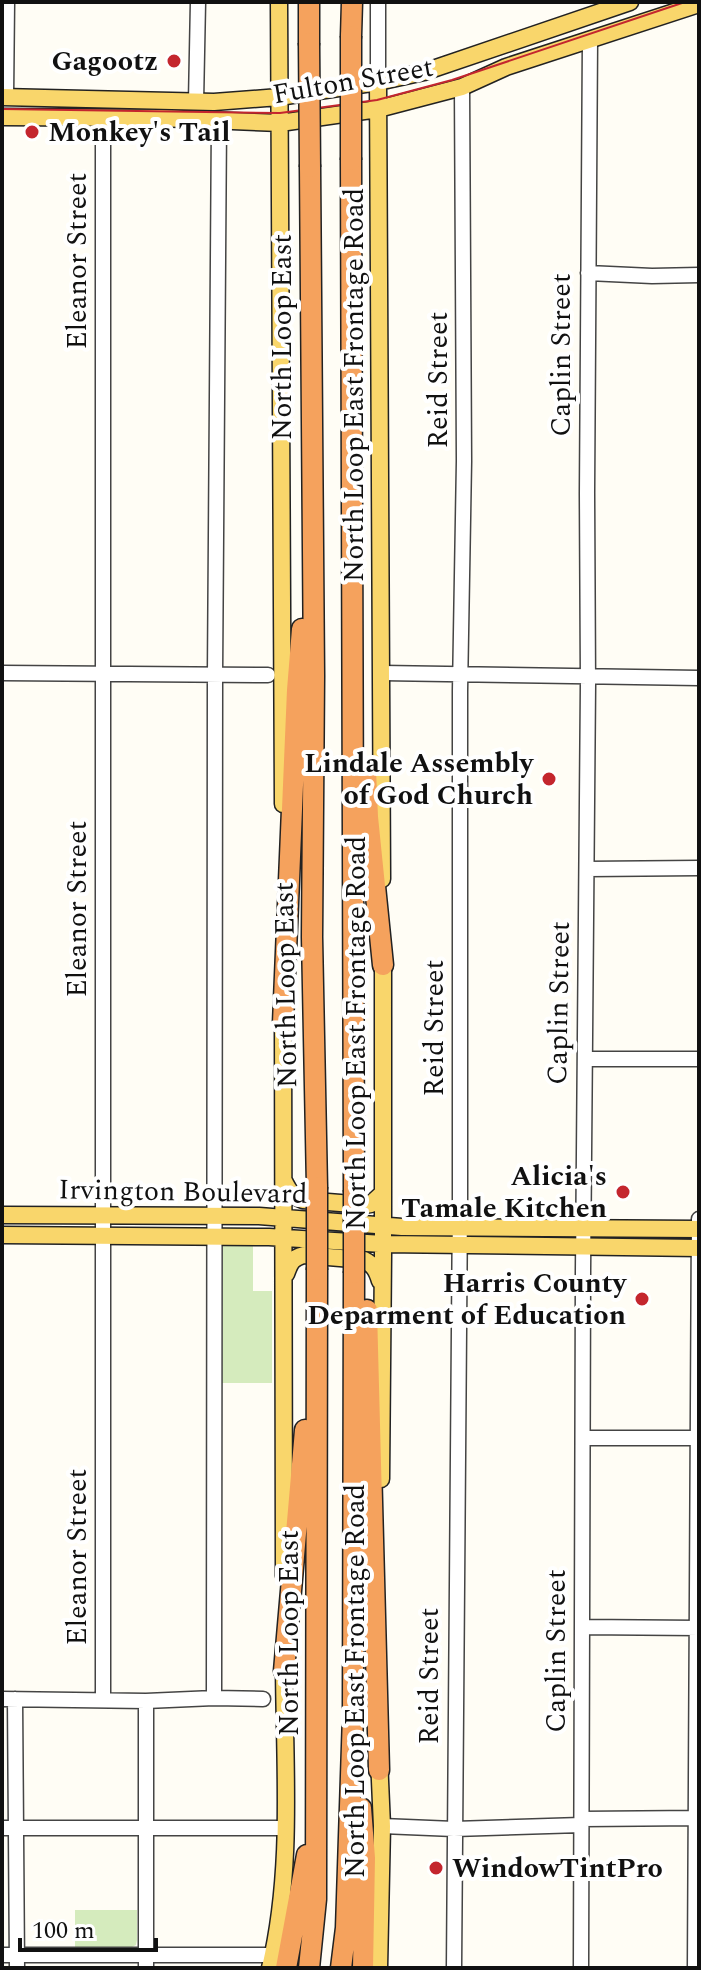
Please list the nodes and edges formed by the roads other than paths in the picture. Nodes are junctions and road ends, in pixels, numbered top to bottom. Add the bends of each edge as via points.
1 (7, 2) edge
2 (198, 2) edge
3 (279, 2) edge
4 (309, 2) edge
5 (378, 2) edge
6 (630, 2) edge
7 (699, 4) edge
8 (351, 6) edge
9 (590, 39) junction
10 (378, 82) junction
11 (462, 87) junction
12 (4, 97) edge
13 (279, 97) junction
14 (196, 102) junction
15 (378, 109) junction
16 (103, 118) junction
17 (3, 121) edge
18 (219, 121) junction
19 (280, 123) junction
20 (588, 273) junction
21 (699, 275) edge
22 (312, 509) junction
23 (353, 532) junction
24 (2, 673) edge
25 (103, 673) junction
26 (382, 673) junction
27 (215, 674) junction
28 (268, 675) dead end
29 (461, 675) junction
30 (588, 677) junction
31 (699, 678) edge
32 (699, 868) edge
33 (587, 869) junction
34 (383, 965) junction
35 (283, 1023) junction
36 (585, 1059) junction
37 (699, 1059) edge
38 (283, 1180) junction
39 (367, 1192) junction
40 (2, 1215) edge
41 (103, 1216) junction
42 (214, 1216) junction
43 (283, 1218) junction
44 (699, 1219) edge
45 (383, 1225) junction
46 (459, 1227) junction
47 (699, 1229) edge
48 (2, 1235) edge
49 (103, 1235) junction
50 (214, 1236) junction
51 (284, 1237) junction
52 (583, 1238) junction
53 (383, 1244) junction
54 (458, 1245) junction
55 (698, 1248) edge
56 (367, 1278) junction
57 (284, 1279) junction
58 (317, 1295) junction
59 (583, 1438) junction
60 (698, 1438) edge
61 (582, 1627) junction
62 (698, 1628) edge
63 (284, 1671) junction
64 (214, 1698) junction
65 (8, 1699) edge
66 (263, 1699) dead end
67 (103, 1700) junction
68 (146, 1701) junction
69 (353, 1715) junction
70 (379, 1770) joint
71 (316, 1808) junction
72 (698, 1818) edge
73 (582, 1822) junction
74 (382, 1826) junction
75 (8, 1828) edge
76 (146, 1828) junction
77 (285, 1828) junction
78 (454, 1829) junction
79 (12, 1959) edge
80 (146, 1961) edge
81 (276, 1964) edge
82 (309, 1968) edge
83 (341, 1968) edge
84 (363, 1968) edge
85 (379, 1968) edge
86 (454, 1968) edge
87 (581, 1968) edge
88 (695, 1968) edge

1 - 12 street
2 - 14 street
3 - 13 main road
4 - 22 highway, North Loop East, bridge
5 - 10 street, North Loop East Frontage Road
6 - 10 main road, Fulton Street via 424,72
7 - 9 main road, Fulton Street
8 - 23 highway, bridge
9 - 11 main road, Fulton Street
9 - 20 street, Caplin Street
10 - 13 main road, Fulton Street
10 - 15 main road, North Loop East Frontage Road
11 - 15 main road, Fulton Street
11 - 29 street, Reid Street
12 - 14 main road, Fulton Street
13 - 14 main road, Fulton Street
13 - 19 main road
15 - 19 main road, Fulton Street
15 - 26 main road, North Loop East Frontage Road
16 - 17 main road, Fulton Street
16 - 18 main road, Fulton Street
16 - 25 street, Eleanor Street
18 - 19 main road, Fulton Street
18 - 27 street
19 - 35 main road
20 - 21 street
20 - 30 street, Caplin Street
22 - 35 highway via 297,690
22 - 58 highway, North Loop East, bridge
23 - 34 highway via 368,817
23 - 39 highway via 353,1155
24 - 25 street
25 - 27 street
25 - 41 street, Eleanor Street
26 - 29 street
26 - 34 main road, North Loop East Frontage Road
27 - 28 street
27 - 42 street
29 - 30 street
29 - 46 street, Reid Street
30 - 31 street
30 - 33 street, Caplin Street
32 - 33 street
33 - 36 street, Caplin Street
34 - 39 main road, North Loop East Frontage Road
35 - 38 main road
36 - 37 street
36 - 52 street, Caplin Street
38 - 39 main road via 303,1200 365,1205 371,1204
38 - 43 main road
39 - 45 main road, North Loop East Frontage Road
39 - 56 highway, bridge
40 - 41 main road, Irvington Boulevard
41 - 42 main road, Irvington Boulevard
41 - 49 street, Eleanor Street
42 - 43 main road, Irvington Boulevard
42 - 50 street
43 - 45 main road, Irvington Boulevard
43 - 51 main road
44 - 47 street
45 - 46 main road, Irvington Boulevard
45 - 53 main road, North Loop East Frontage Road
46 - 52 main road, Irvington Boulevard
46 - 54 street, Reid Street
47 - 52 main road, Irvington Boulevard
47 - 55 street
48 - 49 main road, Irvington Boulevard
49 - 50 main road, Irvington Boulevard
49 - 67 street, Eleanor Street
50 - 51 main road, Irvington Boulevard
50 - 64 street
51 - 53 main road, Irvington Boulevard
51 - 57 main road
52 - 54 main road, Irvington Boulevard
52 - 55 main road, Irvington Boulevard
52 - 59 street, Caplin Street
53 - 54 main road, Irvington Boulevard
53 - 56 main road, North Loop East Frontage Road
54 - 78 street, Reid Street
55 - 60 street
56 - 57 main road via 377,1271 364,1260 304,1255 290,1263
56 - 69 highway
56 - 70 highway
57 - 63 main road
58 - 63 highway
58 - 71 highway, North Loop East
59 - 60 street
59 - 61 street, Caplin Street
60 - 62 street
61 - 62 street
61 - 73 street, Caplin Street
62 - 72 street
63 - 77 main road
64 - 66 street
64 - 68 street
65 - 67 street
65 - 75 street
67 - 68 street
68 - 76 street
69 - 83 highway
69 - 84 highway via 365,1858
70 - 74 main road, North Loop East Frontage Road
71 - 81 highway
71 - 82 highway, North Loop East
72 - 73 street
72 - 88 street
73 - 78 street
73 - 87 street, Caplin Street
74 - 78 street
74 - 85 main road, North Loop East Frontage Road
75 - 76 street
75 - 79 street
76 - 77 street
76 - 80 street
77 - 81 main road
78 - 86 street, Reid Street
79 - 80 street
80 - 81 street

